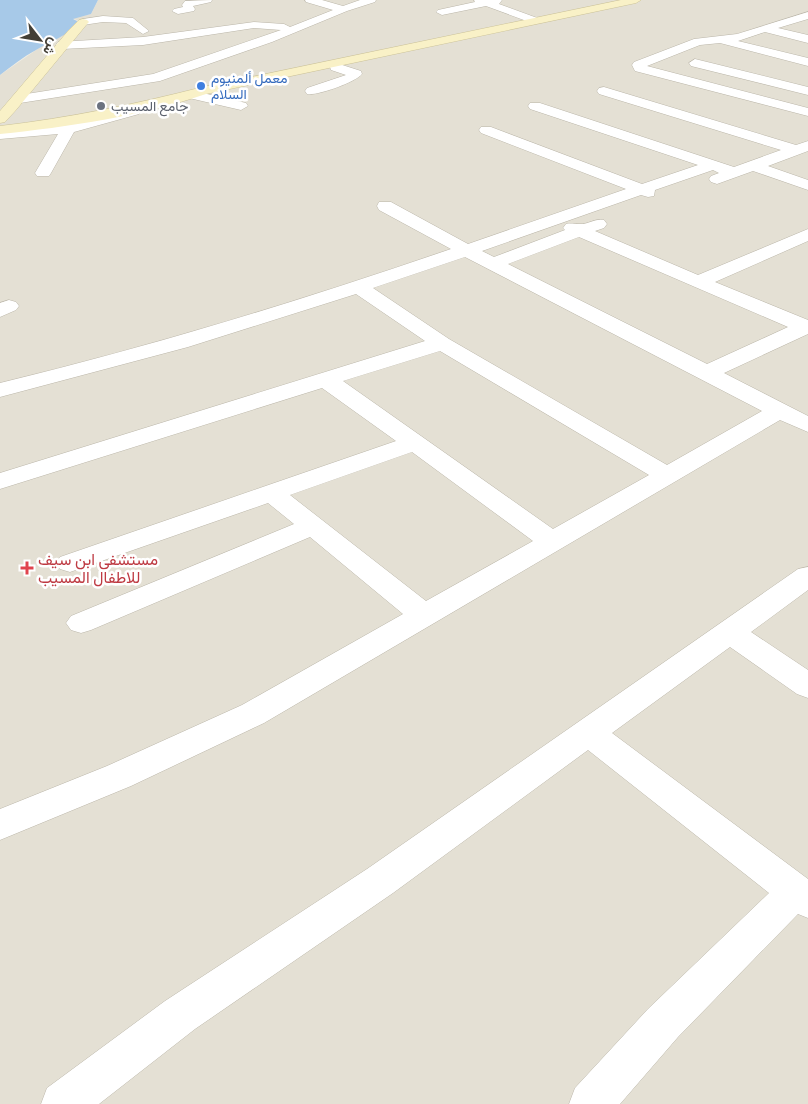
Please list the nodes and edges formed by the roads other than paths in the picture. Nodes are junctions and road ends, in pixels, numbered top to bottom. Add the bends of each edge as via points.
1 (207, 0) edge
2 (310, 0) edge
3 (371, 0) edge
4 (501, 0) edge
5 (636, 0) edge
6 (651, 0) edge
7 (483, 1) edge
8 (343, 9) junction
9 (178, 12) dead end
10 (442, 12) dead end
11 (806, 16) edge
12 (536, 21) junction
13 (83, 22) joint
14 (297, 28) junction
15 (765, 29) junction
16 (142, 31) dead end
17 (808, 39) edge
18 (719, 40) junction
19 (62, 45) junction
20 (664, 55) junction
21 (808, 62) edge
22 (336, 67) junction
23 (149, 79) junction
24 (95, 87) junction
25 (312, 91) dead end
26 (604, 91) dead end
27 (808, 91) edge
28 (20, 99) junction
29 (183, 100) junction
30 (241, 106) dead end
31 (535, 106) dead end
32 (124, 107) junction
33 (808, 112) edge
34 (0, 119) edge
35 (0, 126) edge
36 (68, 128) junction
37 (0, 130) edge
38 (486, 130) dead end
39 (808, 131) edge
40 (0, 135) edge
41 (776, 144) junction
42 (802, 148) edge
43 (713, 165) junction
44 (754, 166) junction
45 (43, 173) dead end
46 (735, 173) junction
47 (808, 185) edge
48 (641, 199) junction
49 (385, 206) dead end
50 (614, 218) dead end
51 (552, 220) junction
52 (580, 230) junction
53 (808, 234) edge
54 (466, 250) junction
55 (494, 263) junction
56 (700, 281) junction
57 (357, 286) junction
58 (807, 326) edge
59 (442, 343) junction
60 (706, 373) junction
61 (326, 379) junction
62 (0, 390) edge
63 (779, 411) junction
64 (808, 425) edge
65 (416, 443) junction
66 (667, 475) junction
67 (0, 481) edge
68 (271, 493) junction
69 (312, 526) junction
70 (553, 542) junction
71 (70, 563) dead end
72 (808, 576) edge
73 (424, 615) junction
74 (81, 622) dead end
75 (730, 632) junction
76 (808, 686) edge
77 (589, 733) junction
78 (0, 825) edge
79 (802, 896) edge
80 (62, 1104) edge
81 (591, 1104) edge

1 - 9 street via 189,3 190,9
2 - 8 street
3 - 8 street
4 - 7 street
5 - 12 main road
6 - 22 main road
7 - 10 street
7 - 12 street
8 - 14 street
11 - 15 street
12 - 29 main road via 203,91
13 - 16 street via 129,20
13 - 19 main road
14 - 19 street via 254,25 143,41
14 - 23 street
15 - 17 street
15 - 18 street
18 - 20 street via 698,42
18 - 21 street
19 - 28 main road
20 - 27 street
20 - 33 street via 638,65
22 - 25 street via 356,74
22 - 29 main road
23 - 24 street
23 - 29 street
24 - 28 street
24 - 32 street
26 - 41 street
28 - 34 main road
29 - 30 street
29 - 32 street
29 - 36 street
29 - 37 main road via 60,124
31 - 43 street
32 - 35 street
36 - 40 street
36 - 45 street
38 - 48 street
39 - 41 street
41 - 42 street
42 - 44 street
43 - 46 street
43 - 48 street
44 - 46 street
44 - 47 street
46 - 48 street via 666,199
48 - 51 street
49 - 54 street
50 - 52 street
51 - 52 street
51 - 54 street
52 - 55 street
52 - 56 street
53 - 56 street
54 - 55 street
54 - 57 street
55 - 60 street
56 - 58 street
57 - 59 street
57 - 62 street via 148,352
58 - 60 street
59 - 61 street
59 - 66 street
60 - 63 street
61 - 65 street
61 - 67 street
63 - 64 street
63 - 66 street
65 - 68 street
65 - 70 street
66 - 70 street
68 - 69 street
68 - 71 street
69 - 73 street
69 - 74 street
70 - 73 street
72 - 75 street
73 - 78 street via 253,714 119,776
75 - 76 street
75 - 77 street
77 - 79 street
77 - 80 street via 380,881 180,1015
79 - 81 street via 663,1024

